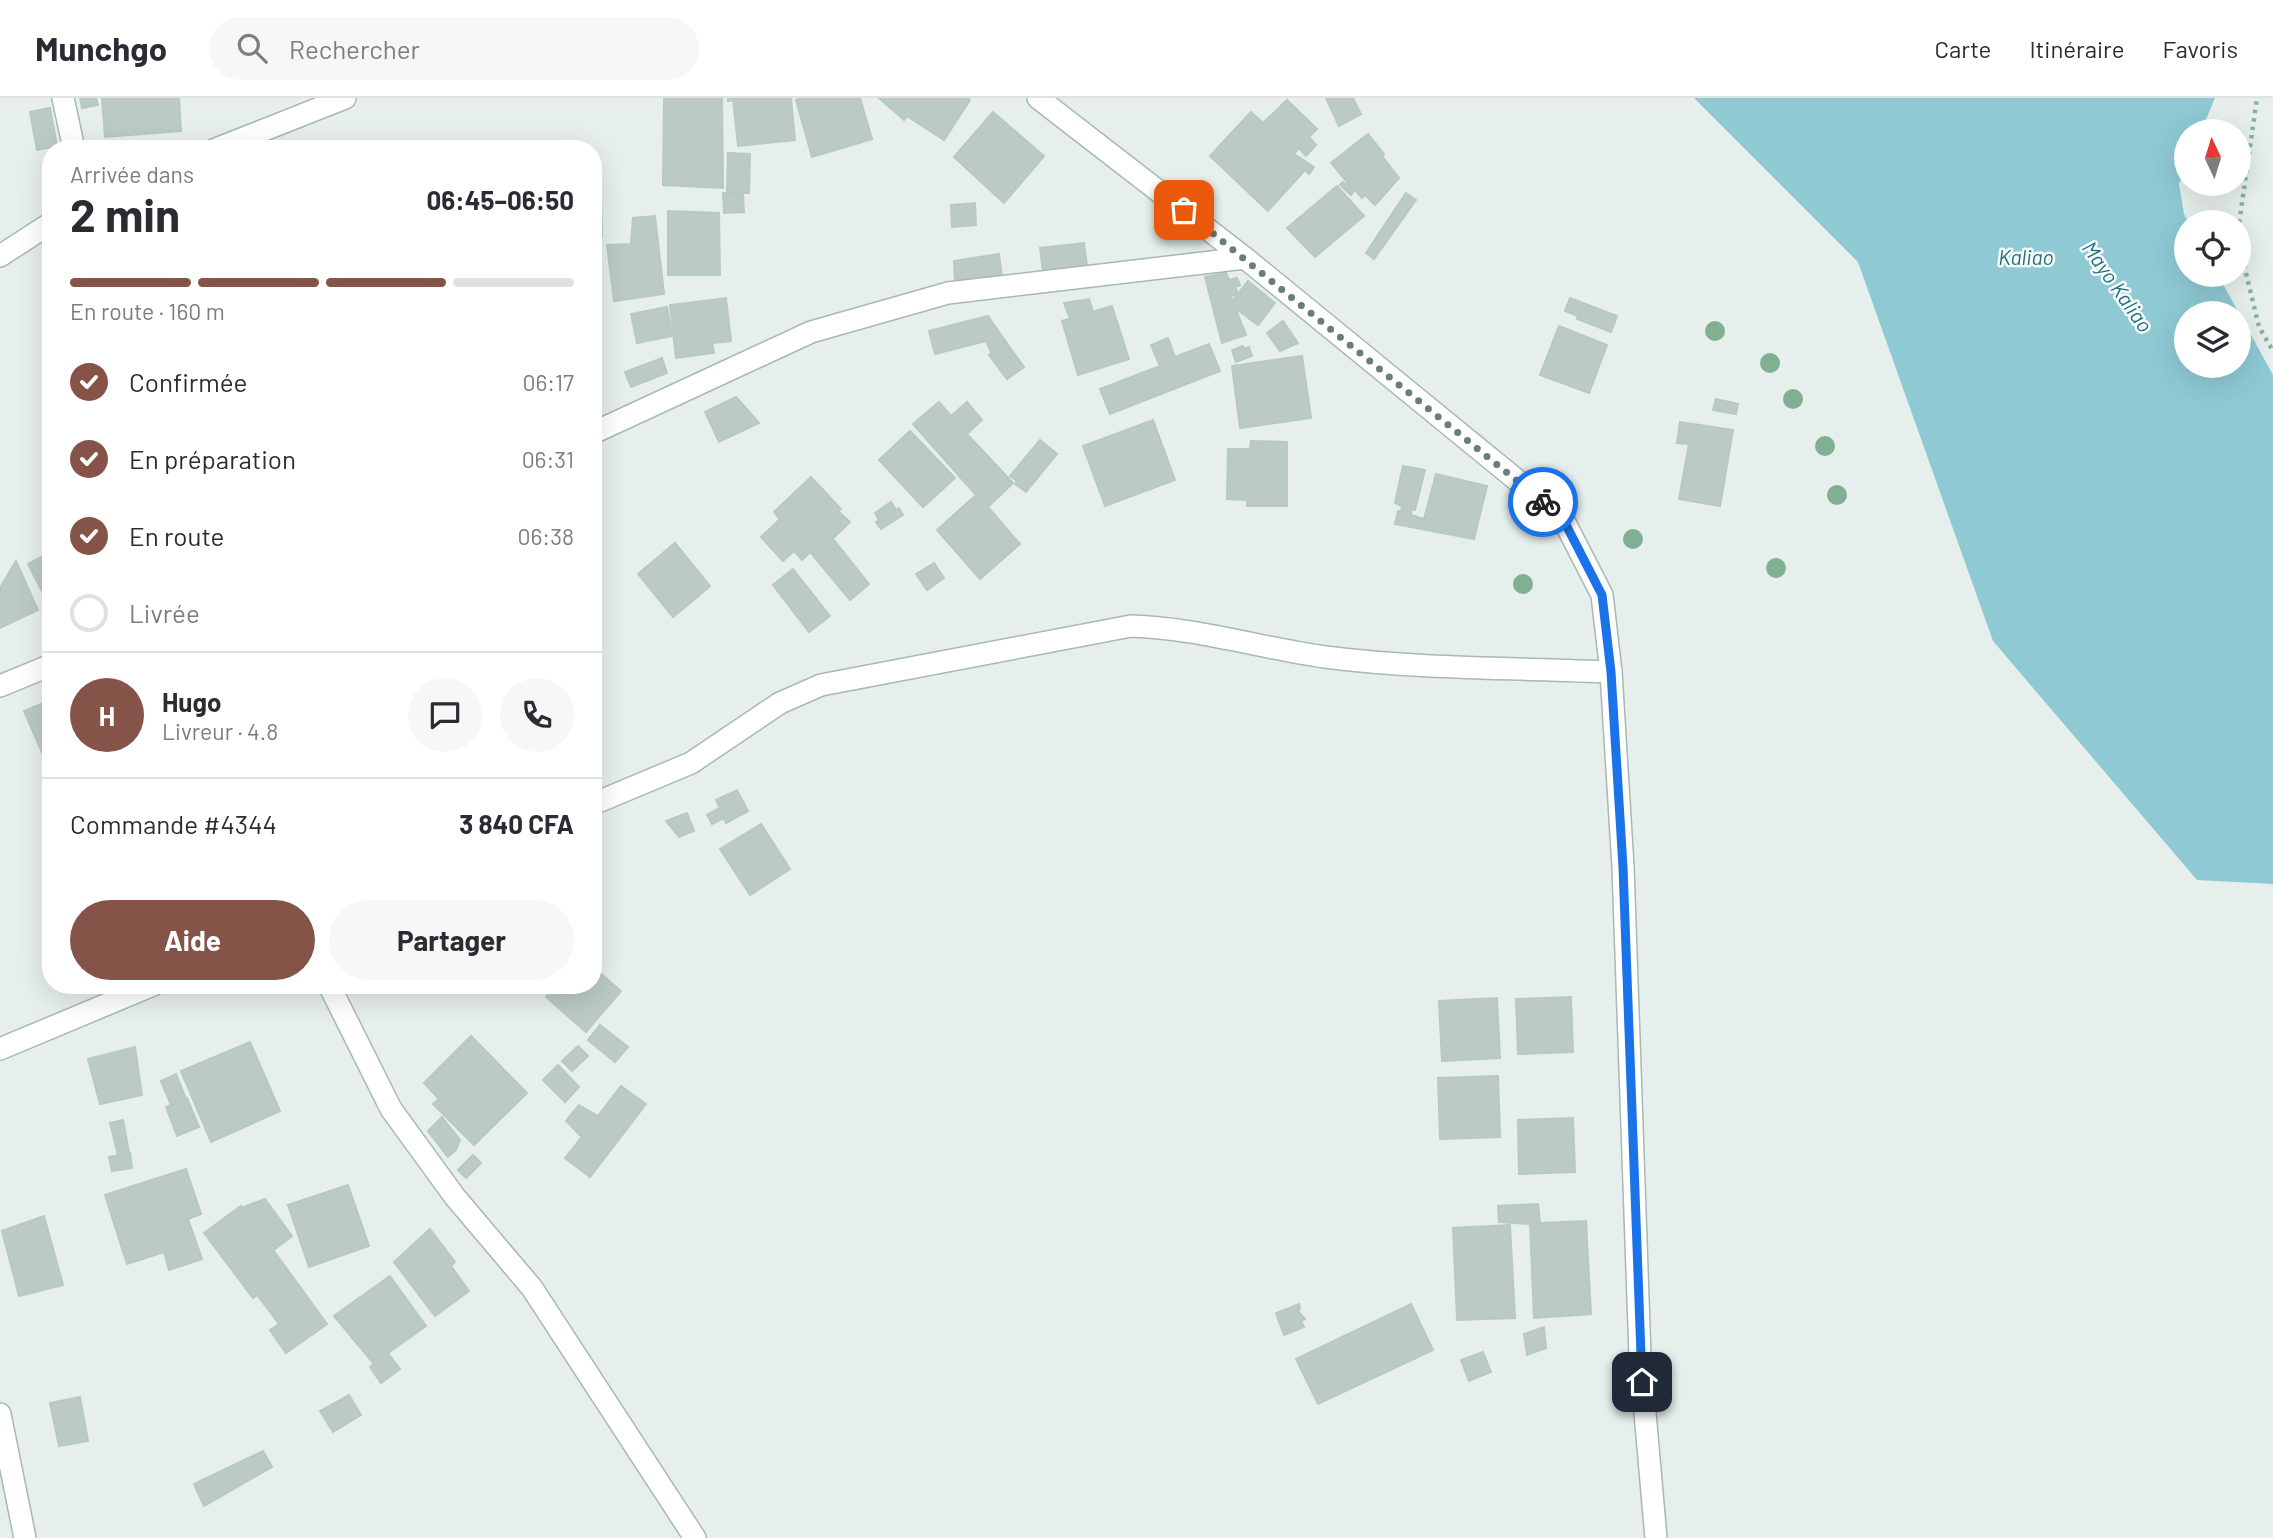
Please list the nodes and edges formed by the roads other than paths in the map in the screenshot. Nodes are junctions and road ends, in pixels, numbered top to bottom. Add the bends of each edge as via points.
1 (63, 98) edge
2 (345, 98) edge
3 (1038, 98) edge
4 (72, 140) edge
5 (239, 140) edge
6 (42, 229) edge
7 (0, 256) edge
8 (1245, 258) junction
9 (602, 429) edge
10 (42, 670) edge
11 (1611, 672) junction
12 (0, 686) edge
13 (602, 800) edge
14 (131, 994) edge
15 (334, 994) edge
16 (0, 1049) edge
17 (0, 1414) edge
18 (25, 1538) edge
19 (695, 1538) edge
20 (1656, 1538) edge

1 - 4 street
2 - 5 street
3 - 8 street
6 - 7 street
8 - 9 street via 948,293 811,332
8 - 11 street via 1562,517 1602,595
10 - 12 street
11 - 13 street via 1324,657 1169,627 1131,626 821,685 780,703 691,763
11 - 20 street via 1623,867 1640,1356
14 - 16 street
15 - 19 street via 391,1109 455,1197 532,1287
17 - 18 street

